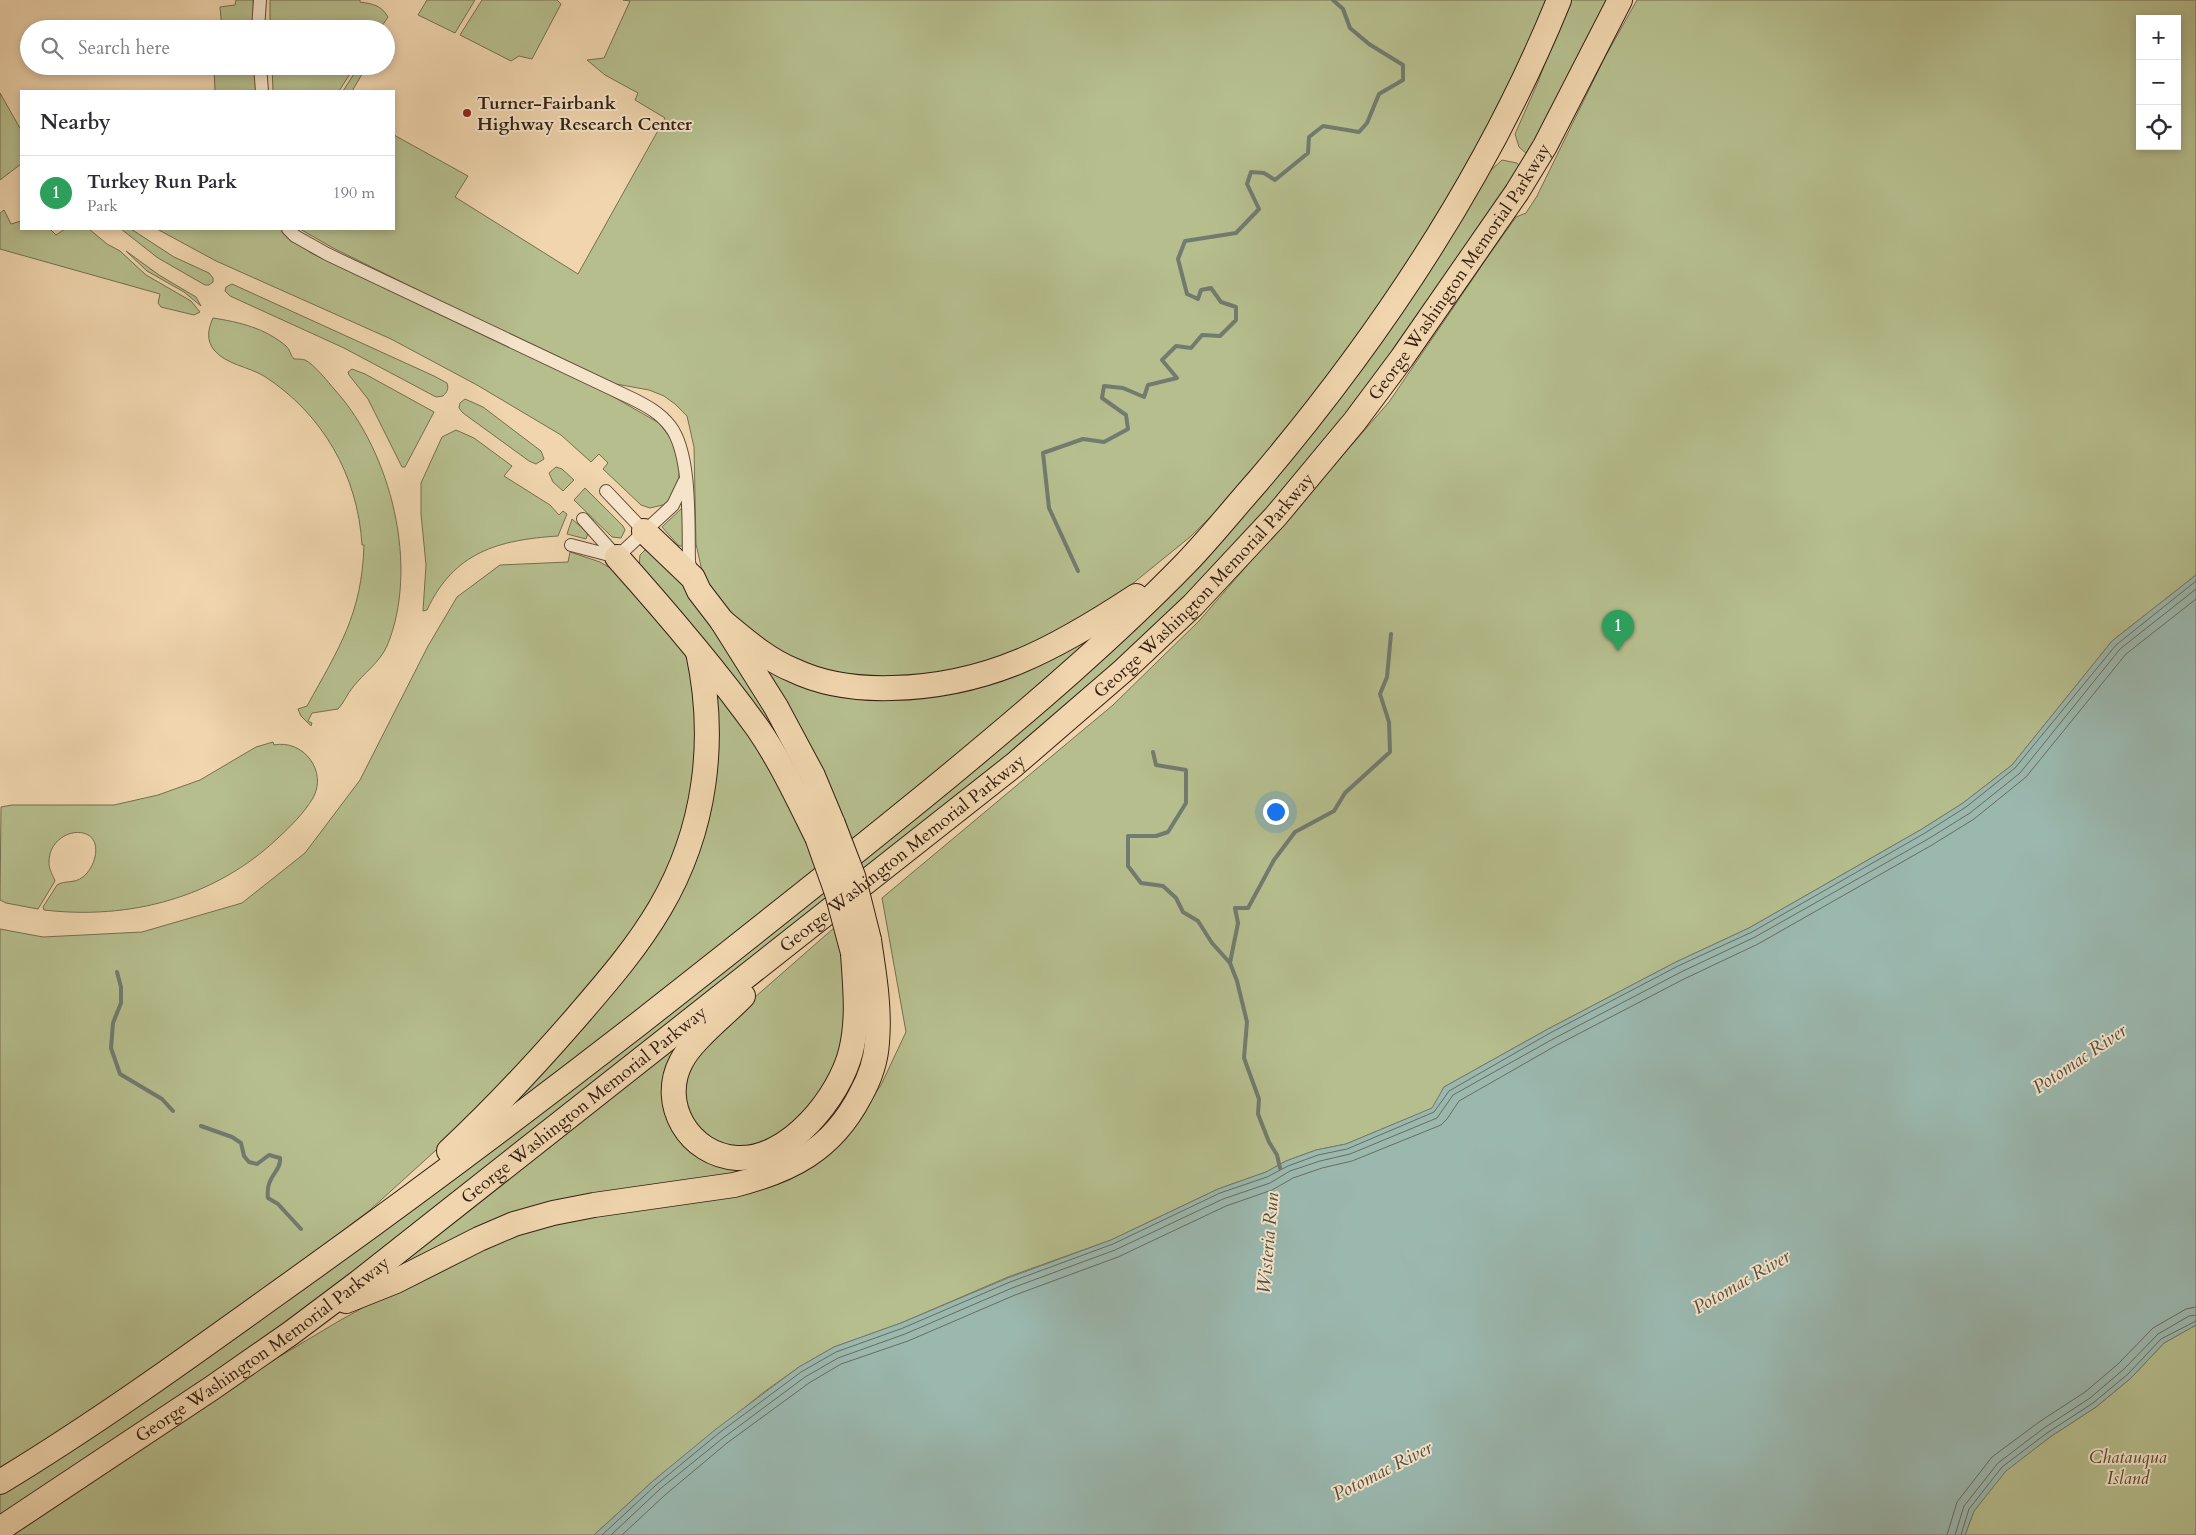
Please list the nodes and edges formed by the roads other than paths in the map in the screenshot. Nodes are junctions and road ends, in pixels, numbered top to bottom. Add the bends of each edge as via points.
1 (260, 0) edge
2 (1559, 0) edge
3 (1620, 0) edge
4 (259, 20) edge
5 (261, 75) edge
6 (262, 90) edge
7 (289, 230) edge
8 (686, 478) junction
9 (606, 492) dead end
10 (583, 519) dead end
11 (644, 531) junction
12 (571, 545) dead end
13 (617, 557) junction
14 (1187, 562) junction
15 (693, 578) junction
16 (722, 620) junction
17 (698, 652) junction
18 (825, 830) junction
19 (819, 920) junction
20 (861, 946) junction
21 (366, 1230) junction
22 (323, 1309) junction
23 (0, 1482) edge
24 (0, 1529) edge

1 - 4 street
2 - 14 highway, George Washington Memorial Parkway via 1492,144 1426,257 1331,392
3 - 19 highway, George Washington Memorial Parkway via 1512,200 1355,421 1276,516 1193,605 1124,670 1014,765
5 - 6 street
7 - 8 street via 328,254 646,405 664,419 677,436
8 - 11 street via 673,504
8 - 15 street via 689,562
9 - 11 street
10 - 13 street
11 - 13 street
11 - 15 highway
12 - 13 street
13 - 17 highway
14 - 16 highway via 1110,613 1026,660 983,675 930,685 862,688 805,676 771,660
14 - 21 highway, George Washington Memorial Parkway via 1070,674 920,800 626,1033
15 - 16 highway
16 - 18 highway via 776,707 813,776
17 - 18 highway via 759,731 793,789
17 - 21 highway via 706,702 706,765 688,850 660,908 613,975 533,1068
18 - 20 highway, bridge via 836,893
19 - 20 highway via 681,1060 673,1087 678,1116 685,1129 708,1150 738,1158 766,1152 790,1138 823,1108 844,1072 851,1051
19 - 22 highway, George Washington Memorial Parkway
20 - 22 highway via 878,1012 878,1044 865,1088 854,1109 823,1146 783,1170 752,1181 561,1211 514,1224 396,1281
21 - 23 highway, George Washington Memorial Parkway via 123,1403
22 - 24 highway, George Washington Memorial Parkway via 212,1388

